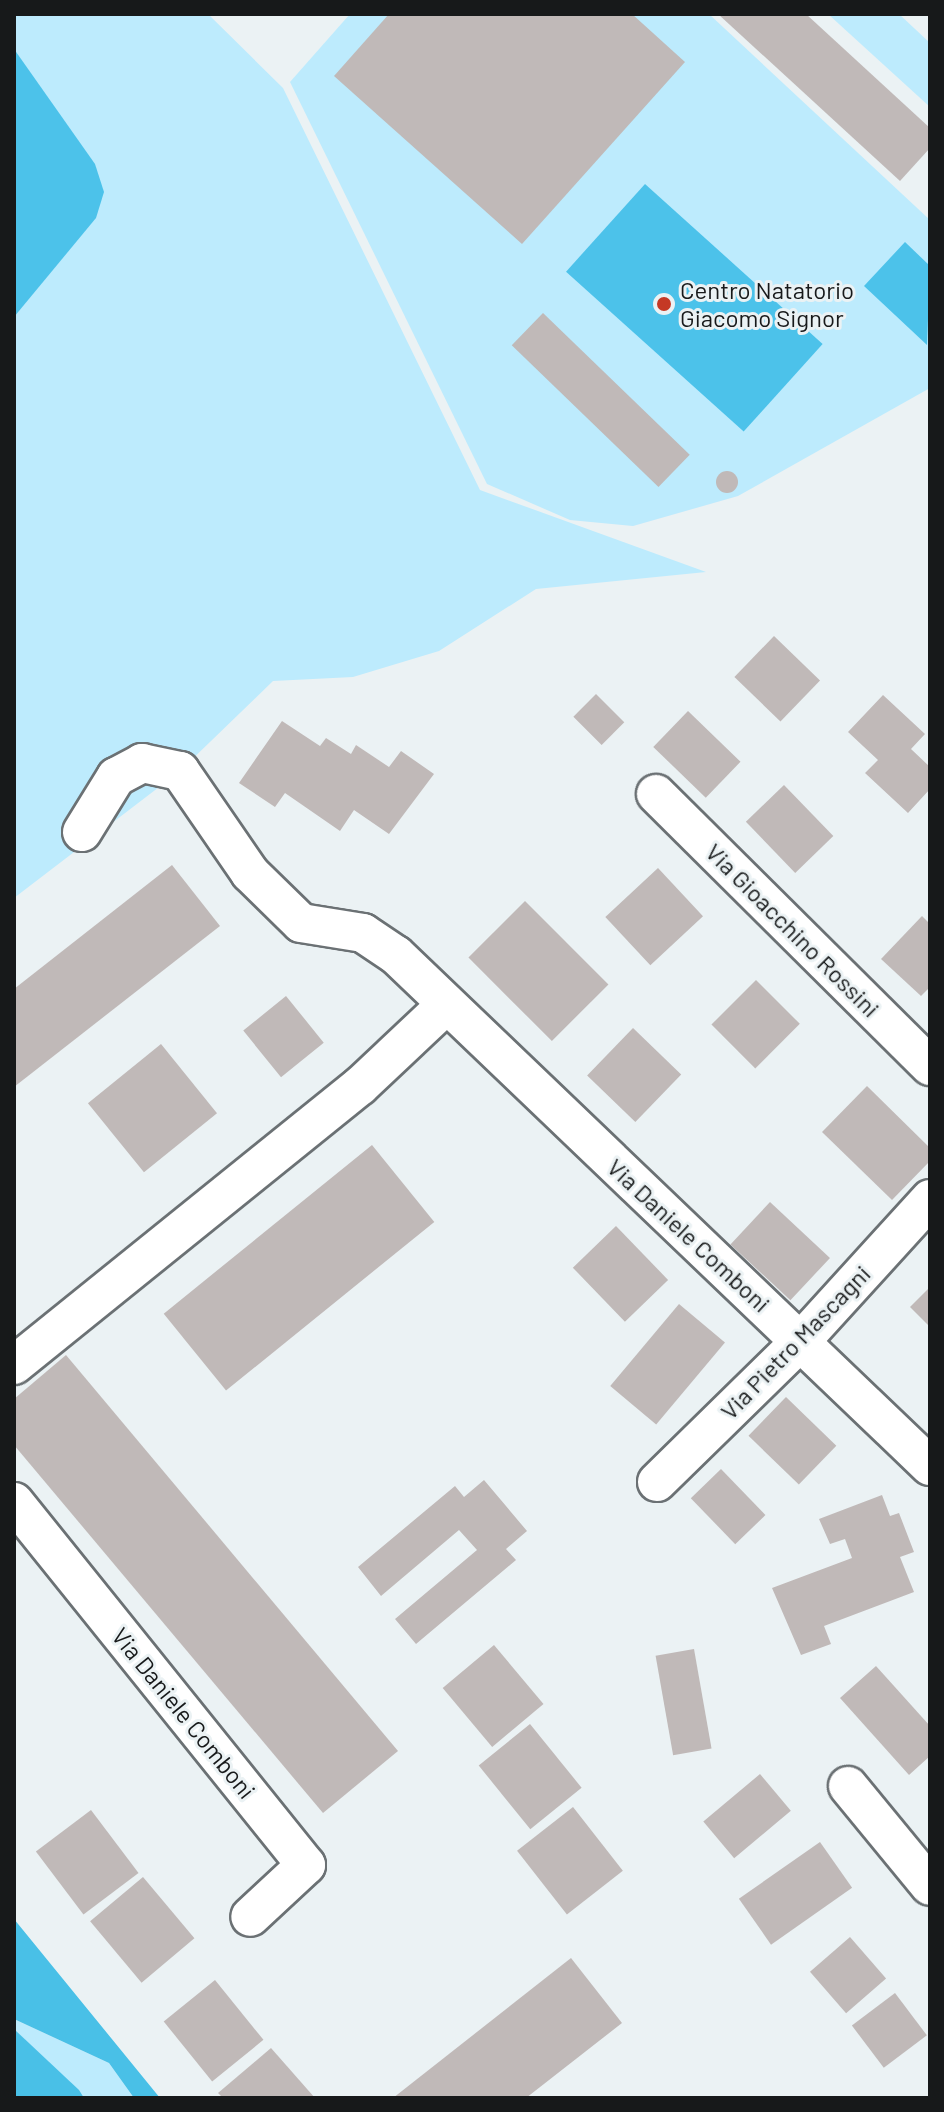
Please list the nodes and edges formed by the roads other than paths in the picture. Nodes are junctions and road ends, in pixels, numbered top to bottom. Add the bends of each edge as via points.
1 (656, 794) dead end
2 (82, 832) dead end
3 (446, 1005) junction
4 (930, 1066) edge
5 (930, 1199) edge
6 (801, 1341) junction
7 (14, 1365) edge
8 (930, 1466) edge
9 (657, 1482) dead end
10 (14, 1502) edge
11 (848, 1786) dead end
12 (930, 1886) edge
13 (250, 1917) dead end

1 - 4 street, Via Gioacchino Rossini
2 - 3 street, Via Daniele Comboni via 116,777 142,763 180,771 250,873 301,923 363,933 396,955
3 - 6 street, Via Daniele Comboni
3 - 7 street via 360,1086
5 - 6 street, Via Pietro Mascagni
6 - 8 street, Via Daniele Comboni
6 - 9 street, Via Pietro Mascagni
10 - 13 street, Via Daniele Comboni via 306,1865
11 - 12 street

